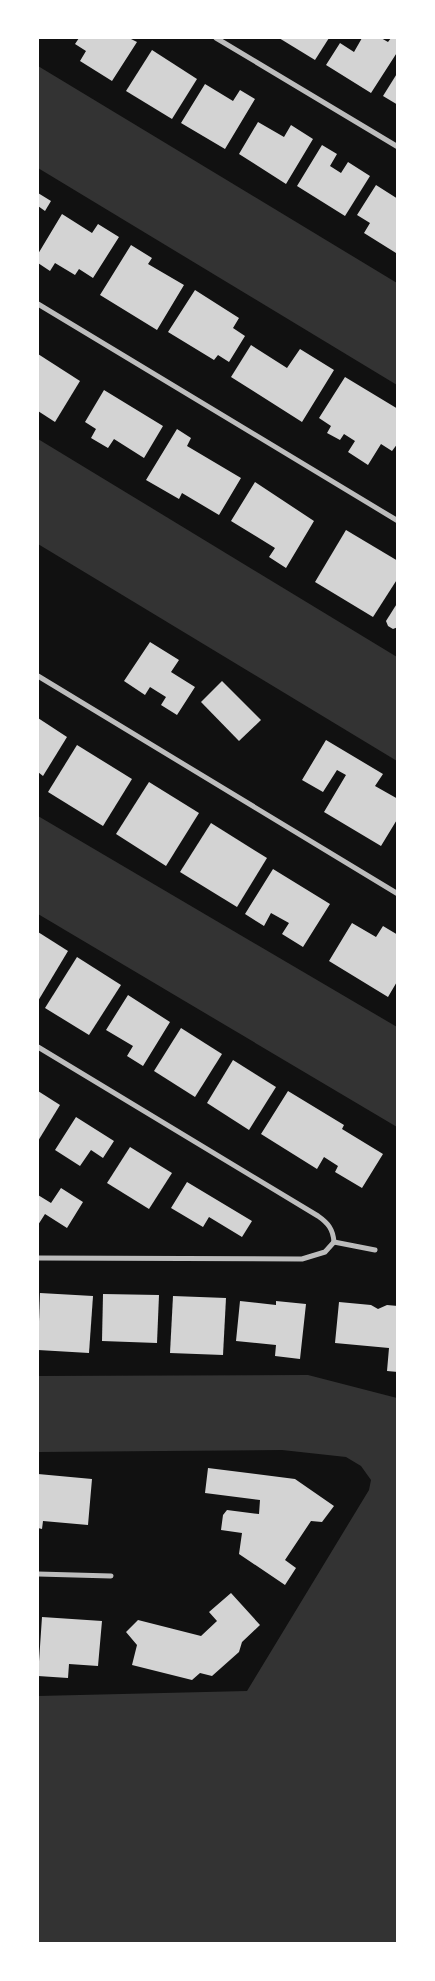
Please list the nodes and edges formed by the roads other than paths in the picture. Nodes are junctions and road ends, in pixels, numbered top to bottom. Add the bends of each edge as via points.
1 (216, 38) edge
2 (398, 147) edge
3 (38, 304) edge
4 (398, 521) edge
5 (38, 676) edge
6 (398, 894) edge
7 (38, 1047) edge
8 (334, 1242) junction
9 (375, 1250) dead end
10 (38, 1258) edge
11 (38, 1574) edge
12 (111, 1576) dead end

1 - 2 street
3 - 4 street
5 - 6 street
7 - 8 street via 318,1216 327,1223
8 - 9 street
8 - 10 street via 325,1252 302,1259
11 - 12 street

